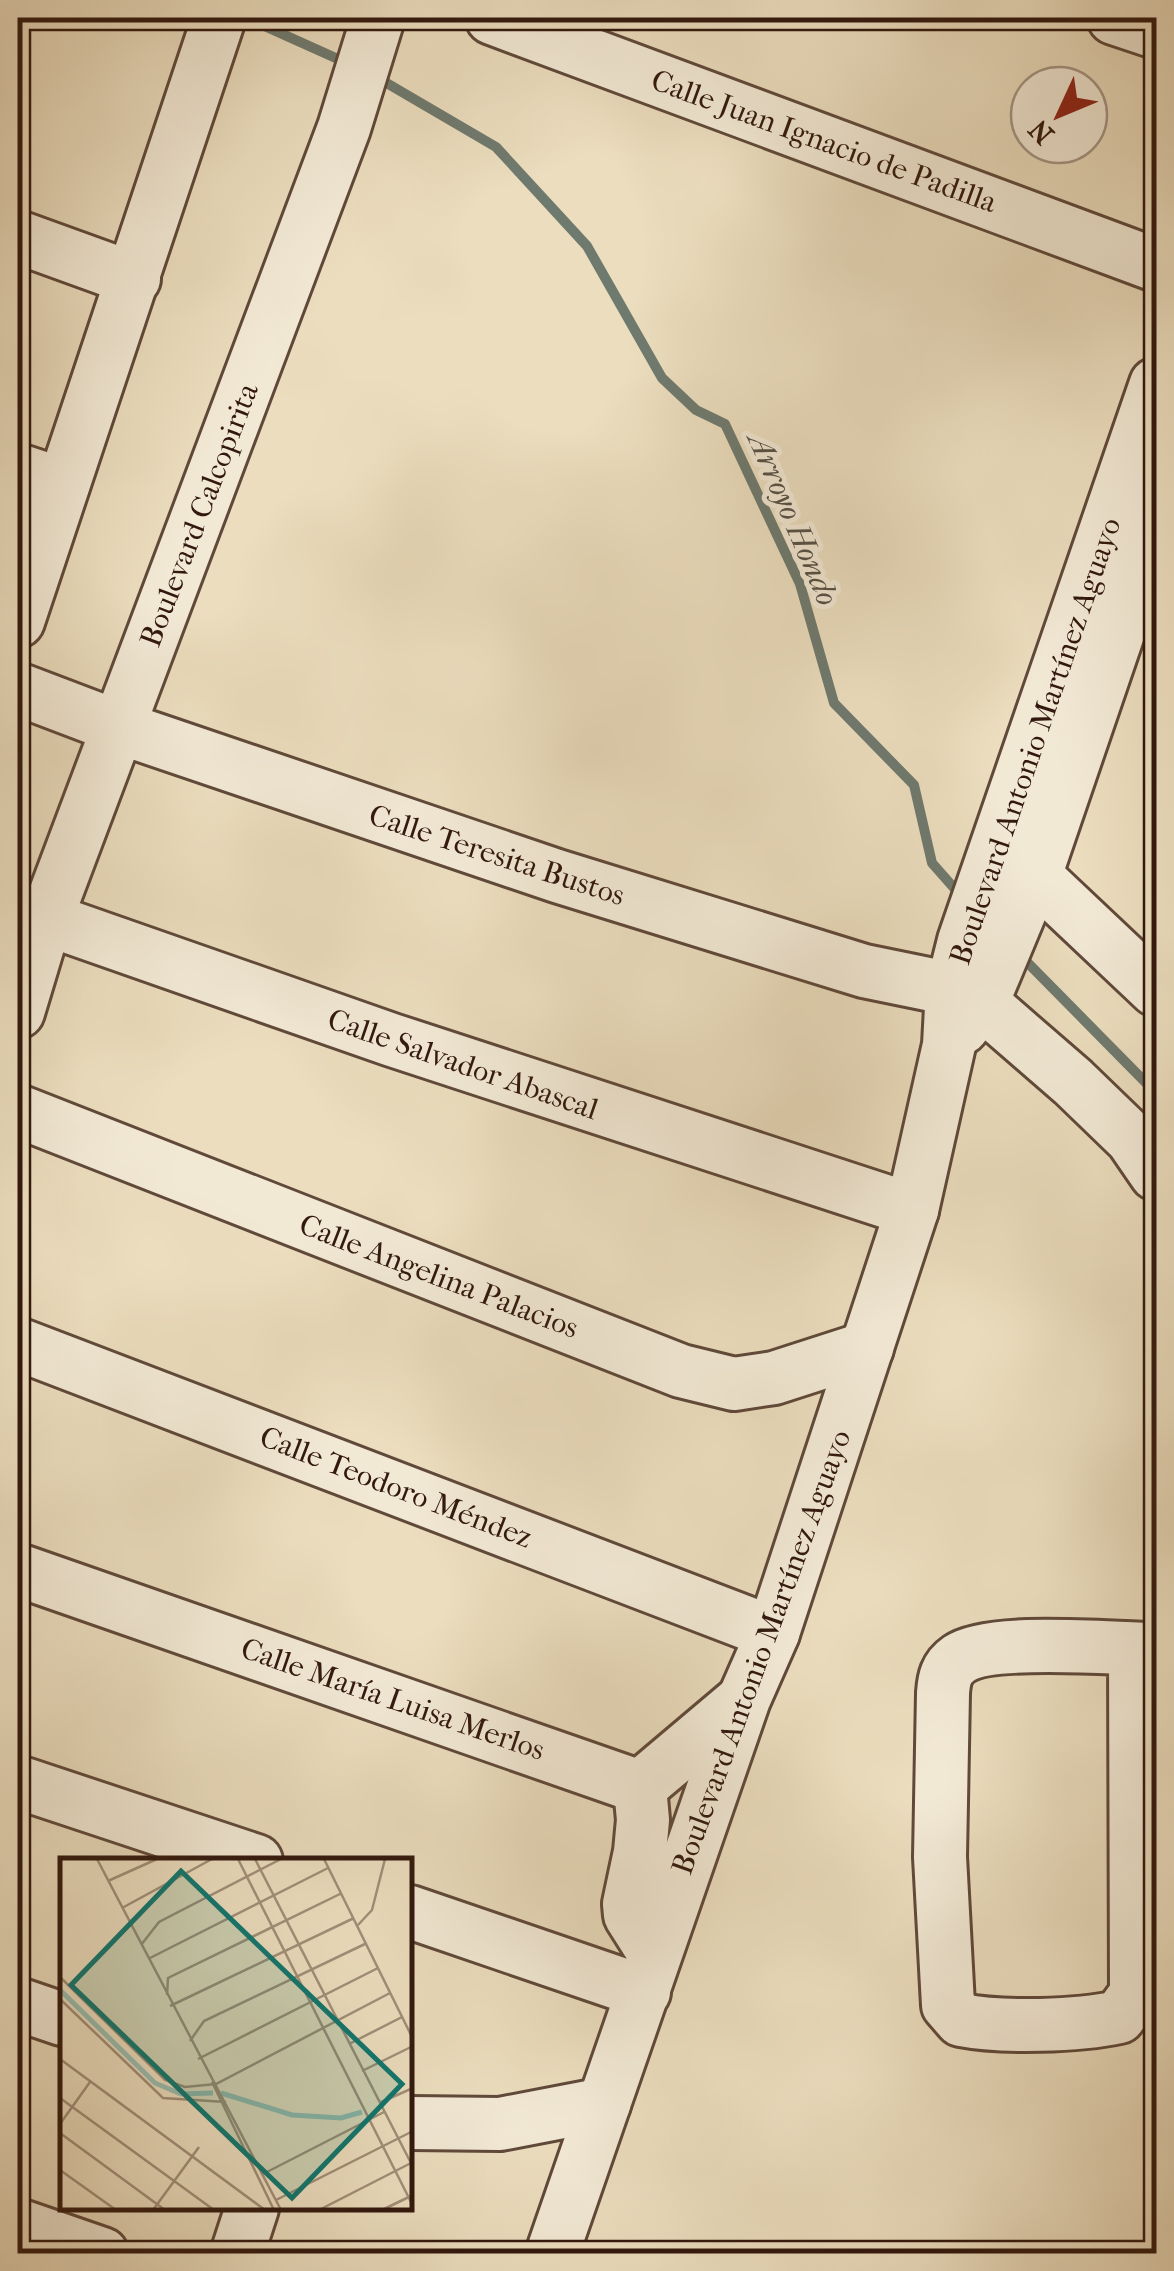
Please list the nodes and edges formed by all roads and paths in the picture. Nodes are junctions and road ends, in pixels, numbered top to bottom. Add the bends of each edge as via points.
1 (219, 18) edge
2 (378, 18) edge
3 (492, 18) edge
4 (1114, 18) edge
5 (1156, 32) edge
6 (18, 237) edge
7 (1156, 265) edge
8 (134, 279) junction
9 (1156, 384) edge
10 (40, 478) edge
11 (1156, 522) edge
12 (18, 620) edge
13 (18, 689) edge
14 (118, 728) junction
15 (1016, 857) junction
16 (32, 914) edge
17 (982, 953) junction
18 (1156, 990) edge
19 (18, 1012) edge
20 (18, 1111) edge
21 (1156, 1174) edge
22 (912, 1210) junction
23 (18, 1344) edge
24 (867, 1348) junction
25 (18, 1570) edge
26 (773, 1632) junction
27 (1146, 1649) edge
28 (744, 1700) junction
29 (18, 1782) edge
30 (640, 1787) junction
31 (247, 1858) edge
32 (412, 1913) edge
33 (649, 1973) junction
34 (18, 2004) edge
35 (60, 2018) edge
36 (604, 2104) junction
37 (412, 2123) edge
38 (251, 2211) edge
39 (22, 2236) edge
40 (102, 2254) edge
41 (237, 2254) edge
42 (552, 2254) edge

1 - 8 street
2 - 14 street, Boulevard Calcopirita via 344,128
3 - 7 street, Calle Juan Ignacio de Padilla
4 - 5 street
6 - 8 street
8 - 10 street
9 - 15 street, Boulevard Antonio Martínez Aguayo
10 - 12 street
11 - 15 street, Boulevard Antonio Martínez Aguayo
13 - 14 street, Calle Teresita Bustos
14 - 16 street, Boulevard Calcopirita
14 - 17 street, Calle Teresita Bustos via 864,971
15 - 17 street, Boulevard Antonio Martínez Aguayo
15 - 18 street
16 - 19 street, Boulevard Calcopirita
16 - 22 street, Calle Salvador Abascal
17 - 21 street
17 - 22 street, Boulevard Antonio Martínez Aguayo via 949,1045
20 - 24 street, Calle Angelina Palacios via 682,1371 734,1384
22 - 24 street, Boulevard Antonio Martínez Aguayo
23 - 26 street, Calle Teodoro Méndez
24 - 26 street, Boulevard Antonio Martínez Aguayo
25 - 30 street, Calle María Luisa Merlos
26 - 28 street, Boulevard Antonio Martínez Aguayo
27 - 27 street via 982,1651 948,1669 940,1857 948,2005 961,2020 1102,2021 1119,2017 1136,1994
28 - 30 street
28 - 33 street, Boulevard Antonio Martínez Aguayo
29 - 31 street
30 - 33 street via 644,1820 628,1904
32 - 33 street
33 - 36 street, Boulevard Antonio Martínez Aguayo
34 - 35 street
36 - 37 street via 500,2124
36 - 42 street, Boulevard Antonio Martínez Aguayo
38 - 41 street
39 - 40 street

